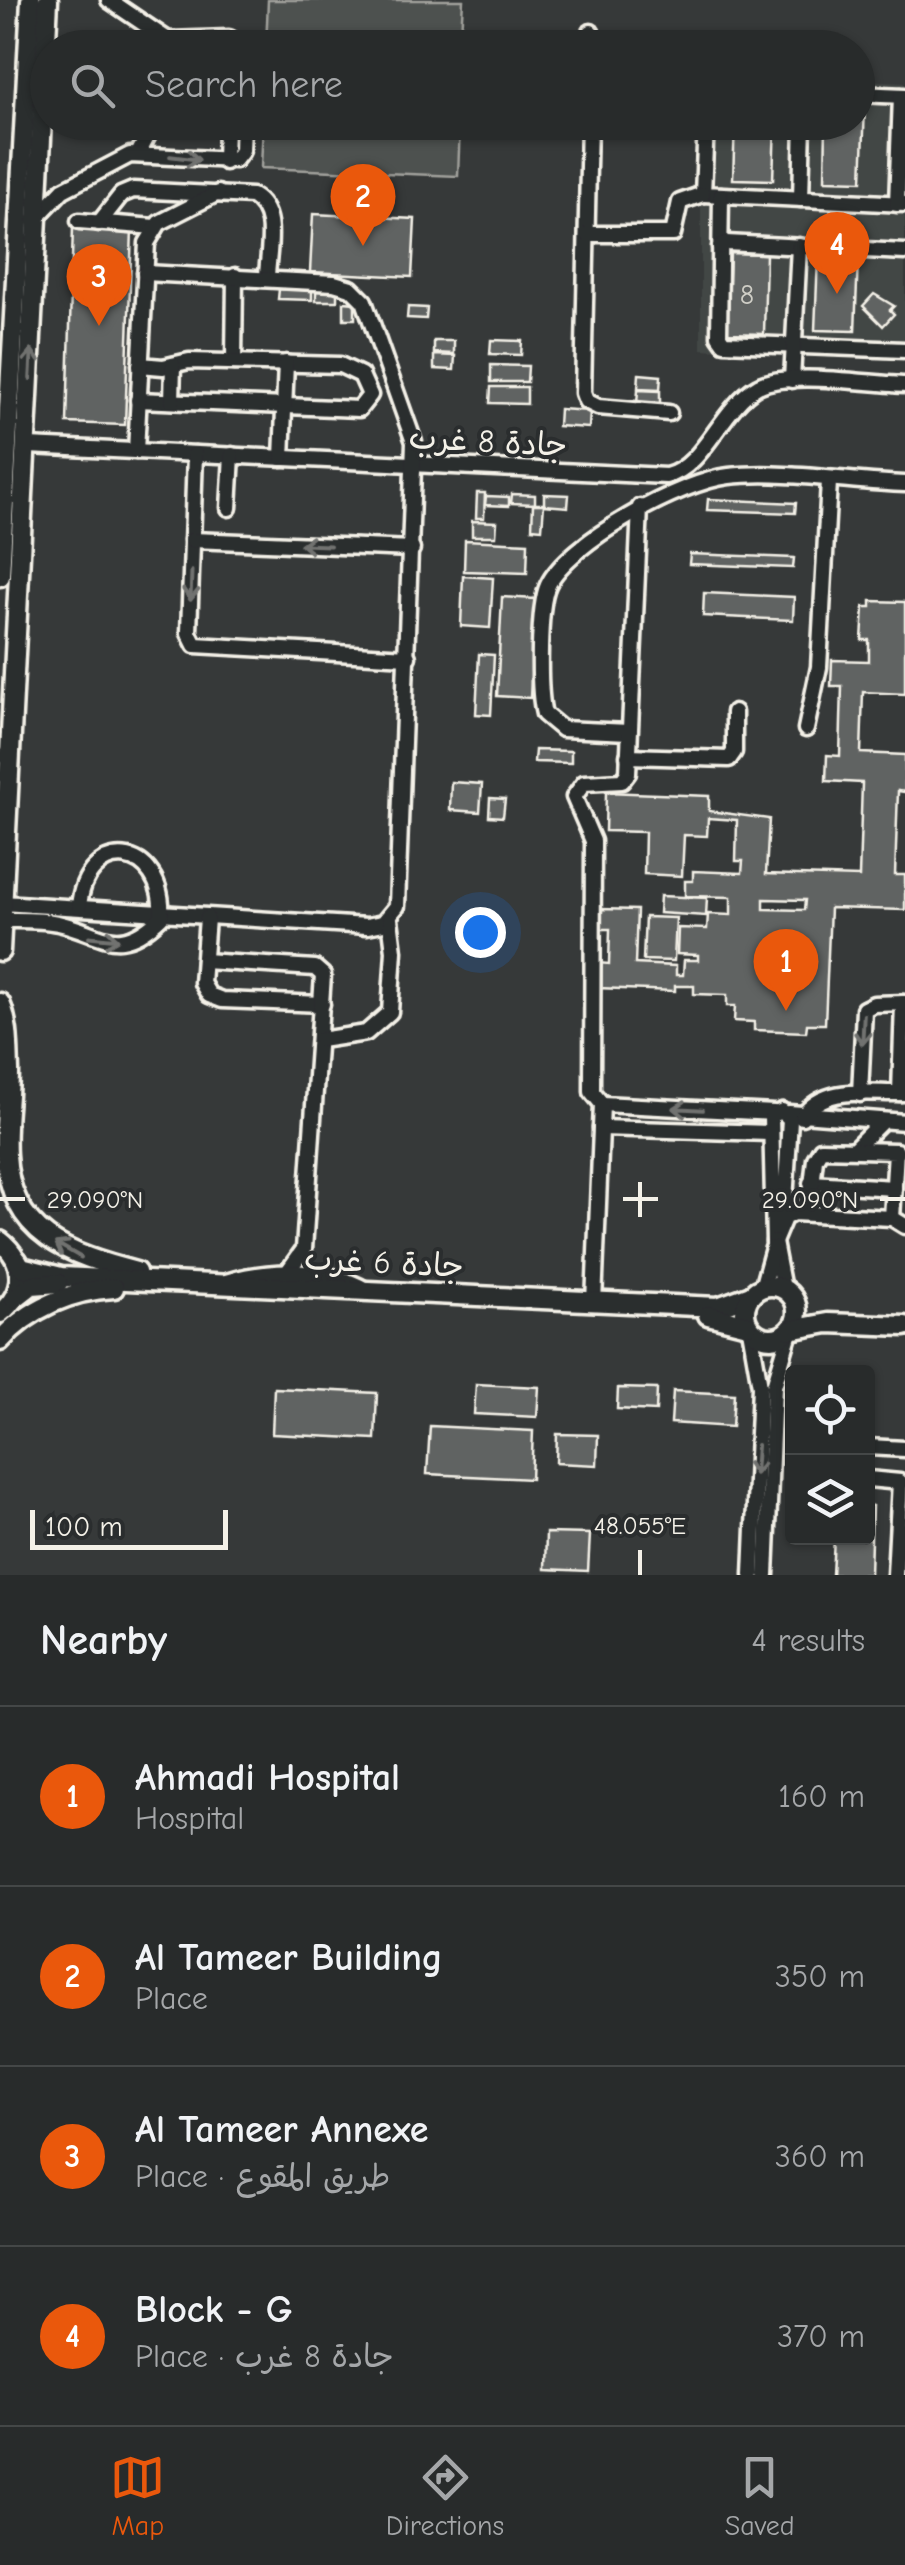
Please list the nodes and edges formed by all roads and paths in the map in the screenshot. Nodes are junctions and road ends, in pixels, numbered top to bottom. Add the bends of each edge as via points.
1 (30, 0) edge
2 (48, 0) edge
3 (109, 0) edge
4 (47, 30) edge
5 (151, 30) edge
6 (875, 95) edge
7 (903, 96) edge
8 (42, 140) edge
9 (145, 140) edge
10 (225, 140) edge
11 (242, 140) edge
12 (589, 140) edge
13 (705, 140) edge
14 (803, 140) edge
15 (138, 154) junction
16 (224, 162) junction
17 (218, 193) junction
18 (703, 194) junction
19 (721, 195) junction
20 (801, 199) junction
21 (901, 204) edge
22 (38, 216) junction
23 (79, 222) dead end
24 (99, 223) junction
25 (155, 227) junction
26 (586, 234) junction
27 (799, 246) junction
28 (720, 247) junction
29 (905, 252) edge
30 (144, 272) junction
31 (235, 276) junction
32 (267, 277) junction
33 (794, 345) junction
34 (905, 350) edge
35 (234, 362) junction
36 (286, 363) junction
37 (140, 365) junction
38 (172, 365) junction
39 (792, 380) junction
40 (905, 386) edge
41 (138, 400) junction
42 (172, 401) junction
43 (284, 406) junction
44 (669, 413) dead end
45 (28, 446) junction
46 (136, 451) junction
47 (195, 454) junction
48 (232, 455) junction
49 (282, 458) junction
50 (414, 465) junction
51 (3, 472) edge
52 (828, 481) junction
53 (905, 484) edge
54 (640, 507) junction
55 (229, 508) dead end
56 (1, 526) edge
57 (192, 540) junction
58 (412, 549) junction
59 (0, 576) edge
60 (408, 657) junction
61 (734, 712) dead end
62 (806, 729) dead end
63 (629, 732) junction
64 (628, 756) junction
65 (79, 907) junction
66 (2, 912) edge
67 (161, 916) junction
68 (207, 918) junction
69 (390, 918) junction
70 (0, 950) edge
71 (204, 961) junction
72 (0, 1003) edge
73 (904, 1003) edge
74 (322, 1004) junction
75 (320, 1040) junction
76 (902, 1093) edge
77 (860, 1094) junction
78 (602, 1104) junction
79 (748, 1112) junction
80 (788, 1114) junction
81 (821, 1118) junction
82 (882, 1121) junction
83 (905, 1122) edge
84 (601, 1128) junction
85 (746, 1133) junction
86 (770, 1133) junction
87 (828, 1147) junction
88 (855, 1148) junction
89 (811, 1182) junction
90 (894, 1188) junction
91 (809, 1212) junction
92 (784, 1218) junction
93 (898, 1222) edge
94 (0, 1241) edge
95 (774, 1242) junction
96 (304, 1249) junction
97 (17, 1260) junction
98 (286, 1274) junction
99 (322, 1276) junction
100 (224, 1283) junction
101 (158, 1284) junction
102 (366, 1291) junction
103 (756, 1291) junction
104 (788, 1294) junction
105 (14, 1299) junction
106 (594, 1303) junction
107 (0, 1313) edge
108 (905, 1317) edge
109 (905, 1326) edge
110 (749, 1327) junction
111 (790, 1331) junction
112 (0, 1341) edge
113 (768, 1377) junction
114 (766, 1412) junction
115 (875, 1447) edge
116 (905, 1449) edge
117 (875, 1480) edge
118 (902, 1491) edge
119 (766, 1569) edge
120 (748, 1571) edge
121 (895, 1575) edge

1 - 51 main road
2 - 4 main road
3 - 5 street
6 - 7 street
7 - 21 street
8 - 22 main road
9 - 15 street
10 - 16 street
11 - 16 street via 242,151
12 - 26 street
13 - 18 street
14 - 20 street
15 -> 16 street
15 - 22 street via 70,185
17 - 24 street via 134,190 121,195
17 - 25 street
17 - 32 street via 252,196 264,206 270,221
18 - 19 street
18 - 26 street via 680,202 673,234
19 - 20 street
19 - 28 street
20 - 21 street
45 -> 22 main road
23 - 24 street
24 - 25 street
25 - 30 street
26 - 44 street via 586,401
27 - 28 street
27 - 29 street
27 - 33 street
28 - 33 street via 719,336 724,342
30 - 31 street
30 - 37 street
31 - 32 street
31 - 35 street
32 - 50 street via 343,285 358,294 406,410
33 - 34 street
33 - 39 street
35 - 36 street
35 - 38 street
36 - 43 street
36 - 43 street via 352,368 370,394 359,409
37 - 38 street
37 - 41 street
38 - 42 street
39 - 40 street, جادة 8 غرب
39 - 50 street, جادة 8 غرب via 761,384 733,405 688,466 672,475
41 - 42 street
41 - 46 street
42 - 43 street
43 - 49 street
45 - 46 street, جادة 8 غرب
45 - 66 main road
46 - 47 street, جادة 8 غرب
47 - 48 street, جادة 8 غرب
47 - 57 street
48 - 49 street, جادة 8 غرب
48 - 55 street
49 - 50 street, جادة 8 غرب
50 - 58 street
51 - 56 main road
52 - 53 street
52 - 54 street via 724,477
52 - 62 street via 818,667
54 - 63 street
54 - 63 street via 556,573 544,606 547,720 562,729
56 - 59 main road
58 -> 57 street
57 -> 60 street via 195,645
58 - 60 street
60 - 69 street via 397,898
61 - 64 street via 729,759
63 - 64 street
64 - 78 street via 625,780 584,784 574,797 593,841 592,1092
65 - 66 street
65 - 67 street
65 - 67 street via 91,869 128,856 158,880
66 -> 67 street via 115,940 141,933
66 - 70 main road
67 - 68 street
68 - 69 street via 367,926
68 - 71 street
69 - 75 street via 390,1012 366,1033
71 - 74 street via 204,990 215,998
71 - 74 street via 318,969
101 -> 72 main road via 71,1254 16,1200 6,1154 8,1039
73 - 76 street
73 -> 77 street via 864,1009
74 - 75 street
75 - 96 street
76 - 77 street
77 - 80 street via 826,1094
79 -> 78 street
78 - 84 street
79 - 80 street
79 - 85 street
80 - 81 street
80 - 86 street
80 - 92 street
81 - 82 street
81 - 87 street
82 - 83 street
82 - 88 street
84 - 85 street
84 - 106 street
85 - 86 street
86 - 95 street
87 - 88 street
87 - 89 street via 815,1158
88 - 90 street via 896,1151
89 - 90 street
89 - 91 street
90 - 93 street
91 - 92 street
91 - 93 street
92 - 95 street
94 - 97 main road
95 - 103 street
95 - 104 street
96 - 98 street
96 - 99 street
97 - 101 main road, جادة 6 غرب via 49,1275
97 - 105 main road
98 - 99 street
98 - 100 street
99 - 102 street
100 - 101 main road, جادة 6 غرب
100 - 102 main road, جادة 6 غرب
101 - 105 main road, جادة 6 غرب via 44,1282
101 - 110 main road, جادة 6 غرب via 718,1316
101 - 112 main road via 79,1292 28,1316
102 - 106 main road, جادة 6 غرب
103 - 104 main road
103 - 106 main road, جادة 6 غرب via 718,1306
103 - 110 main road via 745,1310
104 - 108 main road via 832,1314
104 - 111 main road via 798,1312
105 - 107 main road
109 - 111 main road via 828,1323
110 - 111 main road via 770,1338
110 - 113 street
111 - 113 street
113 - 114 street
114 - 119 street
114 -> 120 street
115 - 116 street
117 - 118 street via 900,1482
118 - 121 street
119 - 120 street

